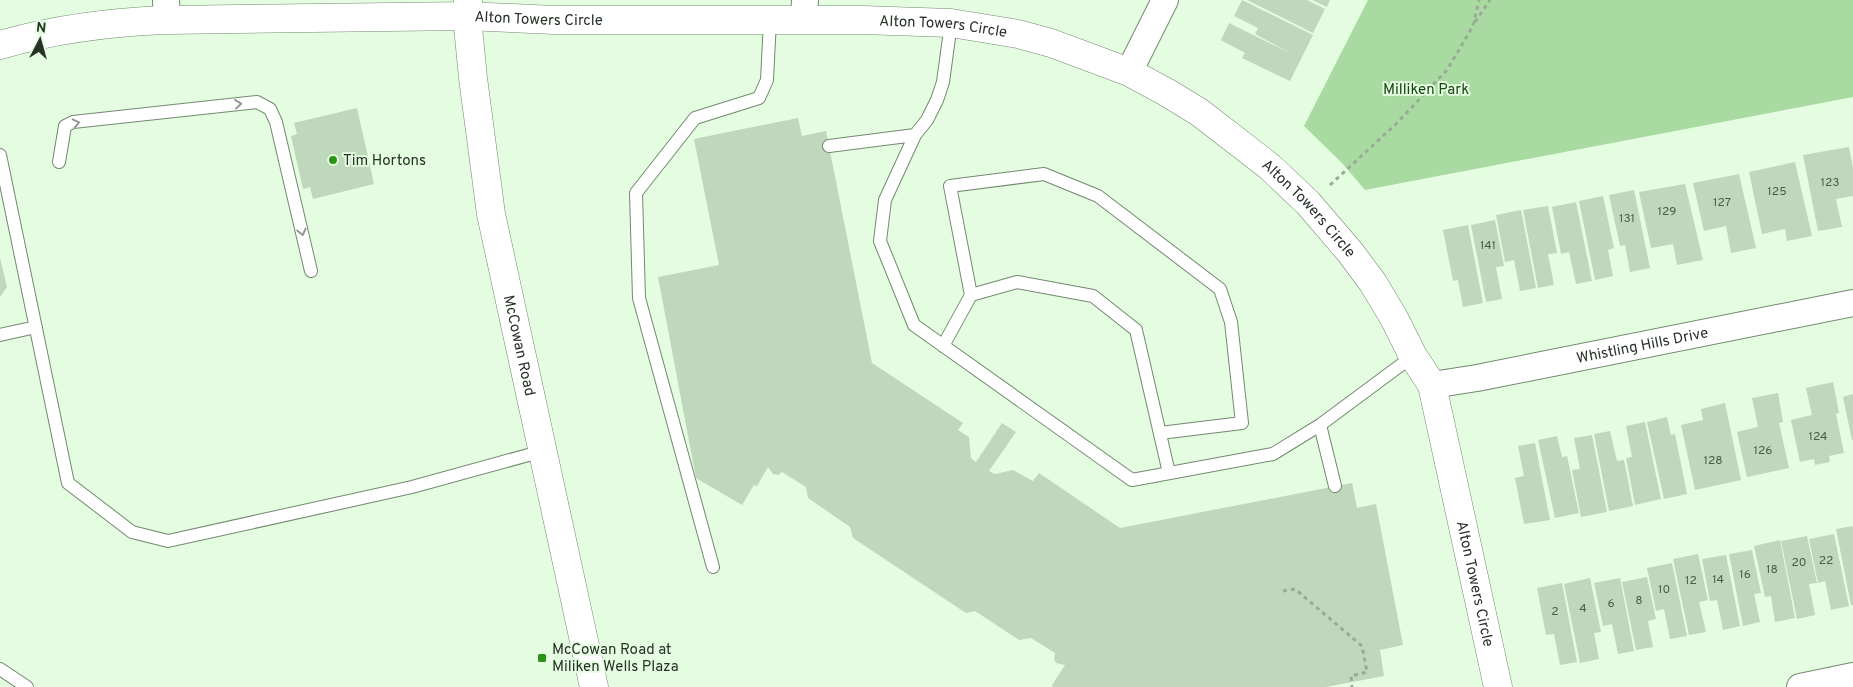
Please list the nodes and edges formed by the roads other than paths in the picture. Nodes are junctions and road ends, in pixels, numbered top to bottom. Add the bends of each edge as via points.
1 (1165, 0) edge
2 (468, 8) edge
3 (166, 10) edge
4 (804, 10) edge
5 (770, 20) junction
6 (951, 23) junction
7 (0, 45) edge
8 (1128, 72) junction
9 (915, 135) junction
10 (829, 146) dead end
11 (0, 155) edge
12 (59, 162) dead end
13 (311, 271) dead end
14 (971, 295) junction
15 (1853, 303) edge
16 (36, 327) junction
17 (0, 335) edge
18 (943, 346) junction
19 (1412, 356) junction
20 (1432, 385) junction
21 (1320, 425) junction
22 (1160, 434) junction
23 (543, 451) junction
24 (1169, 473) junction
25 (1335, 486) dead end
26 (712, 567) dead end
27 (0, 669) edge
28 (1853, 676) edge
29 (27, 687) edge
30 (594, 687) edge
31 (1498, 687) edge
32 (1800, 687) edge

1 - 8 street
2 - 3 street, Alton Towers Circle
2 - 5 street, Alton Towers Circle via 554,20
2 - 23 street, McCowan Road via 491,214
3 - 7 street, Alton Towers Circle via 123,22 69,28
4 - 5 street, Alton Towers Circle
4 - 6 street, Alton Towers Circle
5 - 26 lane via 767,80 759,98 695,118 636,194 639,298
6 - 8 street, Alton Towers Circle via 1051,43
6 - 9 lane via 944,82 927,120
8 - 19 street, Alton Towers Circle via 1199,112 1270,167 1308,204 1373,283
9 - 10 lane
9 - 18 lane via 885,200 880,241 914,325
11 - 16 lane
12 -> 13 lane via 65,126 73,122 258,102 270,109 276,122
14 - 18 lane
14 - 22 lane via 1016,282 1093,296 1136,330
14 - 22 lane via 950,186 1044,174 1098,196 1220,289 1231,322 1242,423
15 - 20 street, Whistling Hills Drive
16 - 17 lane
16 - 23 lane via 68,483 132,532 159,539 168,541 412,487
18 - 24 lane via 1132,480
19 - 20 street, Alton Towers Circle
19 - 21 lane
20 - 31 street, Alton Towers Circle
21 - 24 lane via 1273,454
21 - 25 lane
22 - 24 lane
23 - 30 street, McCowan Road
27 - 29 lane
28 - 32 street

